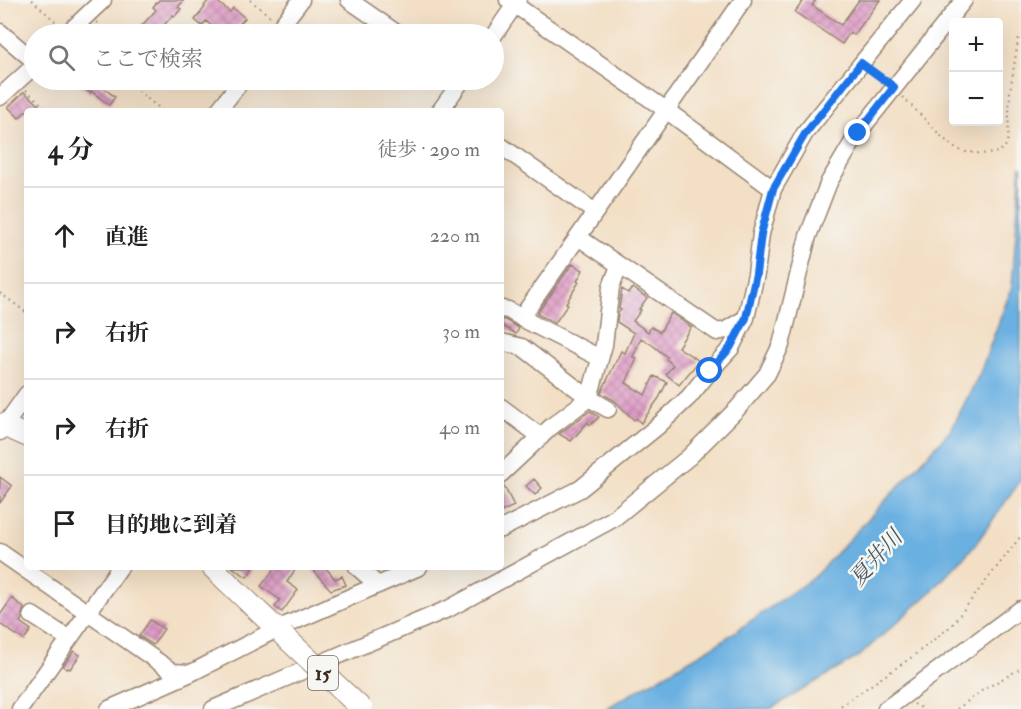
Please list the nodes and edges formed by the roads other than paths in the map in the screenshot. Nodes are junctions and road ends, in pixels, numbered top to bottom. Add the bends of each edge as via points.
1 (103, 0) edge
2 (301, 0) edge
3 (349, 0) edge
4 (743, 0) edge
5 (964, 0) edge
6 (514, 2) edge
7 (908, 3) edge
8 (78, 24) edge
9 (283, 24) edge
10 (384, 24) edge
11 (501, 24) edge
12 (0, 32) edge
13 (24, 52) edge
14 (24, 75) edge
15 (234, 90) edge
16 (456, 90) edge
17 (0, 97) edge
18 (220, 108) edge
19 (446, 108) edge
20 (666, 110) junction
21 (504, 148) edge
22 (773, 189) junction
23 (595, 212) junction
24 (578, 237) junction
25 (619, 266) junction
26 (504, 309) edge
27 (746, 318) junction
28 (525, 320) junction
29 (508, 343) edge
30 (600, 358) junction
31 (24, 398) edge
32 (589, 398) junction
33 (504, 409) edge
34 (608, 409) dead end
35 (1, 428) edge
36 (24, 435) edge
37 (541, 437) junction
38 (504, 469) edge
39 (504, 527) edge
40 (0, 552) edge
41 (24, 569) edge
42 (26, 570) edge
43 (118, 570) edge
44 (215, 570) edge
45 (362, 570) edge
46 (397, 570) edge
47 (412, 570) edge
48 (383, 583) junction
49 (1021, 609) edge
50 (87, 612) junction
51 (32, 615) dead end
52 (281, 633) junction
53 (69, 639) junction
54 (191, 673) junction
55 (20, 709) edge
56 (109, 709) edge
57 (213, 709) edge
58 (362, 709) edge
59 (886, 709) edge

1 - 8 street
2 - 9 street
3 - 10 street
4 - 20 street
5 - 57 street via 858,133 829,182 808,236 781,345 767,374 689,457 614,519 450,608
6 - 11 street
6 - 20 street
7 - 22 street via 805,134
12 - 13 street
14 - 17 street
15 - 18 street
16 - 19 street
20 - 22 street
20 - 23 street
21 - 23 street
22 - 27 street
23 - 24 street
24 - 25 street
24 - 28 street
25 - 27 street via 717,332
25 - 30 street via 611,287
26 - 28 street
27 - 39 street via 730,348 689,397 658,426 580,489
28 - 29 street
28 - 30 street
29 - 32 street via 522,347
30 - 32 street
31 - 35 street
32 - 34 street
32 - 37 street
33 - 37 street
35 - 36 main road
37 - 38 street
40 - 41 street
42 - 50 street
43 - 50 street
44 - 52 main road, 15
45 - 48 street
46 - 48 street
47 - 48 street
48 - 52 street
49 - 59 street
50 - 53 street
50 - 54 street via 173,672
51 - 53 street
52 - 54 street
52 - 58 main road, 15, bridge
53 - 55 street
54 - 56 street

